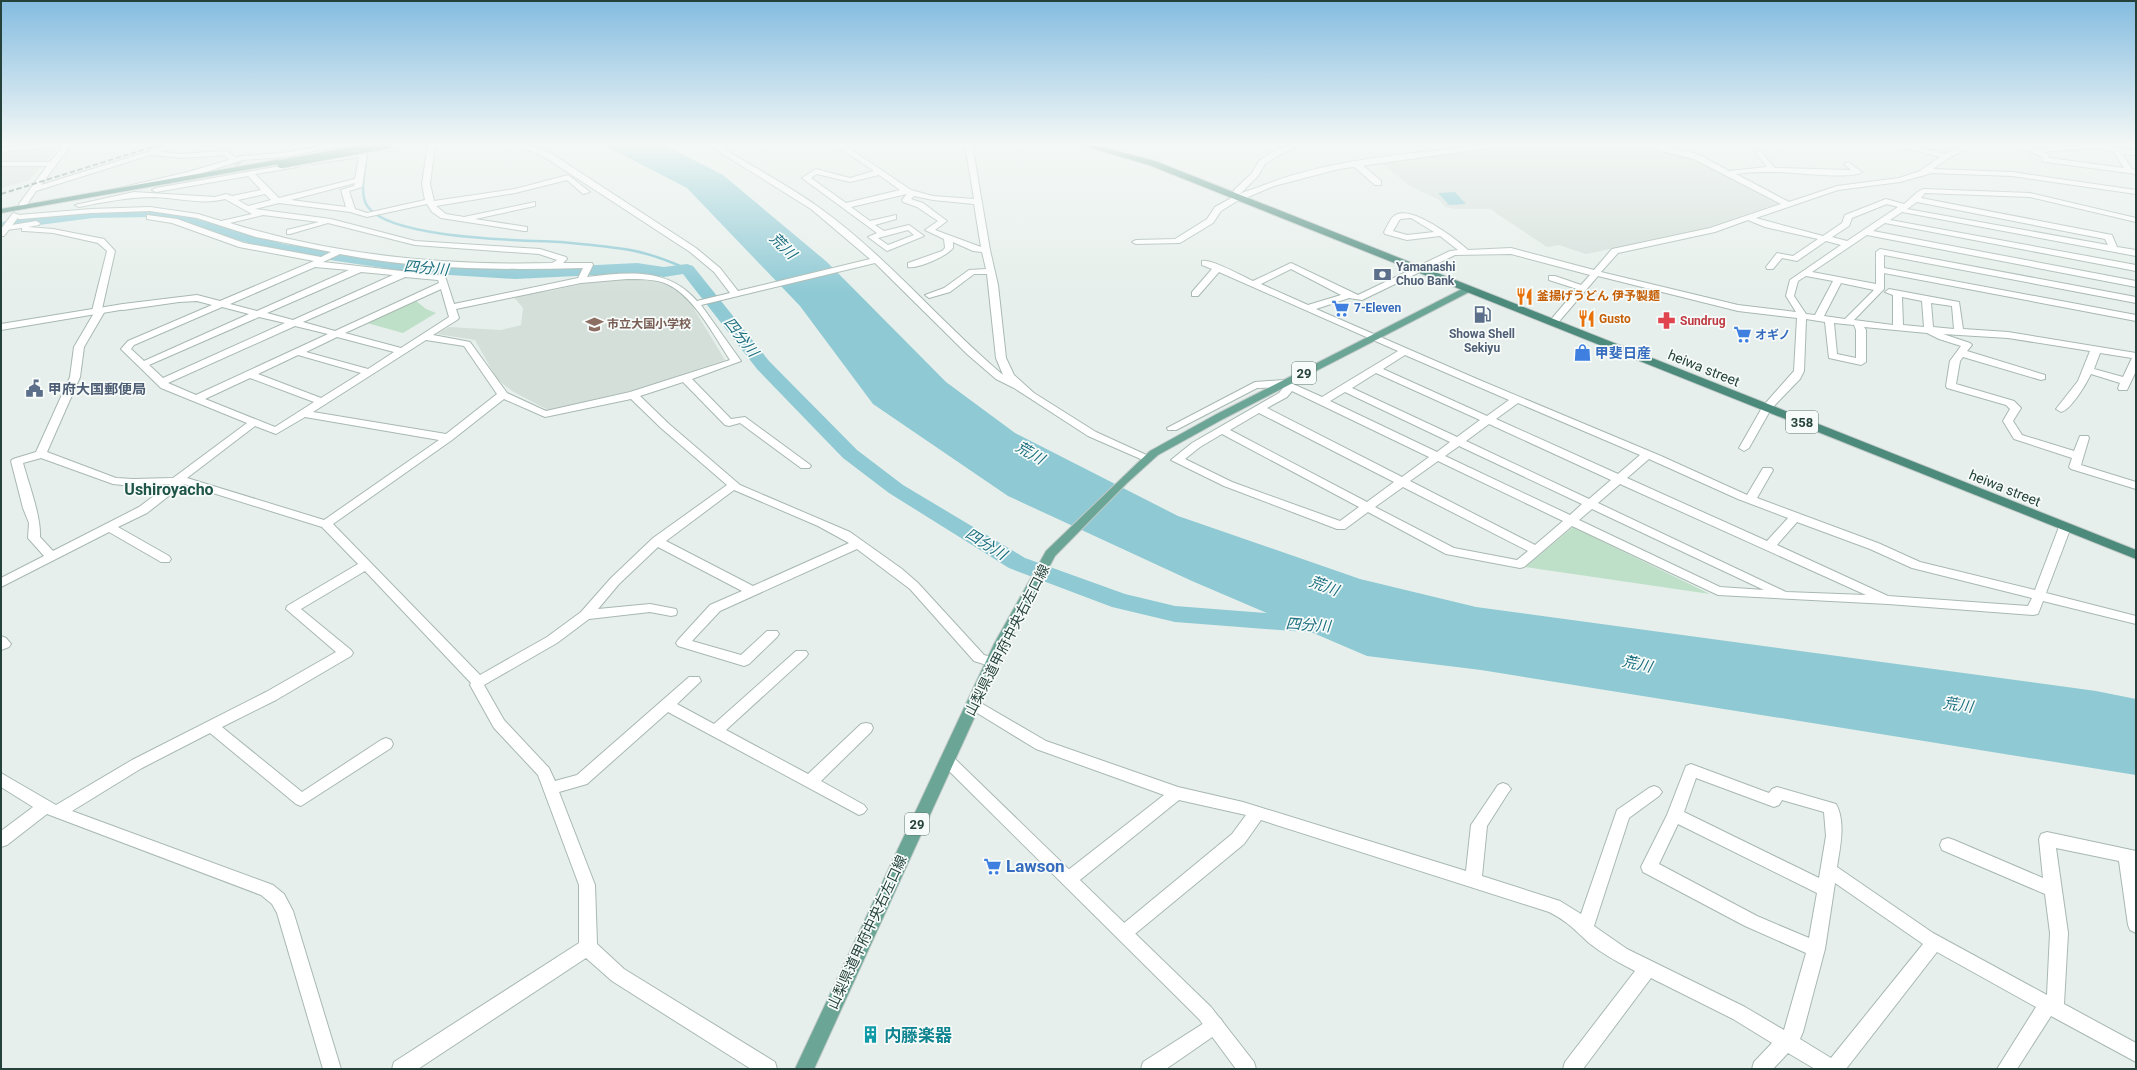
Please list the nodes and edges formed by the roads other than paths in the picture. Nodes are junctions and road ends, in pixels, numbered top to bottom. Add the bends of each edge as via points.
1 (30, 194) edge
2 (100, 194) edge
3 (117, 194) edge
4 (137, 194) edge
5 (253, 194) edge
6 (269, 194) edge
7 (305, 194) edge
8 (346, 194) edge
9 (427, 194) edge
10 (493, 194) edge
11 (607, 194) edge
12 (792, 194) edge
13 (828, 194) edge
14 (899, 194) edge
15 (908, 194) edge
16 (916, 194) edge
17 (977, 194) edge
18 (1235, 194) edge
19 (1241, 194) edge
20 (1768, 194) edge
21 (1818, 194) edge
22 (1919, 194) edge
23 (2002, 194) edge
24 (1238, 195) junction
25 (126, 196) junction
26 (231, 199) junction
27 (1916, 199) junction
28 (278, 201) junction
29 (431, 202) junction
30 (978, 202) junction
31 (23, 204) dead end
32 (532, 204) dead end
33 (1787, 204) junction
34 (845, 206) junction
35 (328, 207) junction
36 (1902, 208) junction
37 (247, 209) junction
38 (351, 210) junction
39 (1, 211) edge
40 (264, 213) junction
41 (1, 215) edge
42 (368, 215) junction
43 (291, 216) junction
44 (893, 217) dead end
45 (1749, 218) junction
46 (462, 220) junction
47 (1883, 220) junction
48 (2136, 220) edge
49 (335, 222) junction
50 (11, 223) edge
51 (221, 223) junction
52 (869, 224) junction
53 (524, 229) dead end
54 (1996, 229) junction
55 (290, 232) dead end
56 (1865, 232) junction
57 (1441, 233) junction
58 (882, 234) junction
59 (1824, 238) junction
60 (948, 239) junction
61 (1136, 242) dead end
62 (1998, 243) junction
63 (1849, 244) junction
64 (2100, 247) junction
65 (2113, 249) junction
66 (986, 250) junction
67 (338, 252) junction
68 (1465, 252) junction
69 (1972, 253) junction
70 (2136, 253) edge
71 (2000, 258) junction
72 (1794, 259) junction
73 (877, 260) junction
74 (321, 261) junction
75 (2104, 262) junction
76 (1206, 263) dead end
77 (555, 265) junction
78 (912, 265) dead end
79 (1816, 265) junction
80 (1770, 267) dead end
81 (1218, 268) junction
82 (2136, 268) edge
83 (361, 269) junction
84 (1973, 269) junction
85 (1419, 270) junction
86 (1880, 270) junction
87 (990, 271) junction
88 (1596, 273) junction
89 (1804, 273) junction
90 (404, 274) junction
91 (582, 277) junction
92 (1552, 278) dead end
93 (2111, 279) junction
94 (1838, 280) junction
95 (444, 284) junction
96 (1254, 284) junction
97 (2136, 284) edge
98 (1583, 288) junction
99 (1976, 288) junction
100 (1468, 289) junction
101 (1880, 289) junction
102 (1897, 293) junction
103 (736, 294) junction
104 (1195, 294) dead end
105 (929, 295) dead end
106 (1349, 295) junction
107 (2118, 297) junction
108 (1926, 299) junction
109 (2136, 300) edge
110 (221, 304) junction
111 (695, 304) junction
112 (451, 307) junction
113 (1309, 308) junction
114 (99, 311) junction
115 (260, 313) junction
116 (1802, 315) junction
117 (2124, 316) junction
118 (1824, 317) junction
119 (2136, 318) edge
120 (1853, 321) junction
121 (296, 322) junction
122 (1553, 323) junction
123 (1, 327) edge
124 (1898, 328) junction
125 (1929, 330) junction
126 (1959, 332) junction
127 (337, 333) junction
128 (1373, 336) junction
129 (426, 337) junction
130 (2096, 349) junction
131 (403, 350) junction
132 (1405, 351) junction
133 (296, 352) junction
134 (1962, 353) junction
135 (2136, 356) edge
136 (2136, 360) edge
137 (142, 364) junction
138 (1375, 369) junction
139 (2090, 371) junction
140 (369, 372) junction
141 (250, 374) junction
142 (2041, 377) dead end
143 (684, 378) junction
144 (160, 382) junction
145 (1287, 384) junction
146 (1019, 387) junction
147 (1344, 388) junction
148 (503, 395) junction
149 (633, 395) junction
150 (196, 399) junction
151 (1517, 399) junction
152 (1323, 401) junction
153 (322, 402) junction
154 (1767, 408) junction
155 (1260, 409) junction
156 (2061, 409) dead end
157 (304, 414) junction
158 (1488, 420) junction
159 (254, 423) junction
160 (1172, 428) dead end
161 (1222, 430) junction
162 (448, 438) junction
163 (2084, 438) dead end
164 (1458, 442) junction
165 (1744, 448) dead end
166 (41, 454) junction
167 (1647, 455) junction
168 (1438, 456) junction
169 (2078, 456) junction
170 (1145, 460) junction
171 (805, 466) dead end
172 (1767, 470) dead end
173 (1619, 479) junction
174 (180, 480) junction
175 (1402, 482) junction
176 (734, 485) junction
177 (2136, 486) edge
178 (1750, 500) junction
179 (1590, 504) junction
180 (1367, 507) junction
181 (1796, 516) junction
182 (1571, 520) junction
183 (326, 524) junction
184 (109, 527) junction
185 (2065, 527) junction
186 (657, 542) junction
187 (858, 544) junction
188 (1769, 546) junction
189 (1536, 550) junction
190 (2136, 555) edge
191 (52, 557) junction
192 (165, 558) dead end
193 (366, 565) junction
194 (1, 583) edge
195 (752, 591) junction
196 (1789, 596) junction
197 (2039, 596) junction
198 (1888, 600) junction
199 (671, 612) dead end
200 (586, 615) junction
201 (2136, 620) edge
202 (772, 634) dead end
203 (1, 641) edge
204 (1, 646) edge
205 (801, 654) dead end
206 (993, 662) junction
207 (694, 681) dead end
208 (479, 682) junction
209 (974, 704) junction
210 (667, 705) junction
211 (212, 727) junction
212 (866, 728) dead end
213 (716, 731) junction
214 (386, 744) dead end
215 (947, 760) junction
216 (1, 778) edge
217 (810, 782) junction
218 (550, 788) junction
219 (1503, 789) dead end
220 (1654, 792) dead end
221 (1177, 793) junction
222 (51, 809) junction
223 (859, 809) dead end
224 (1257, 813) junction
225 (1675, 815) junction
226 (1, 840) edge
227 (1948, 845) dead end
228 (2131, 856) edge
229 (1828, 869) junction
230 (1069, 879) junction
231 (1473, 880) junction
232 (1825, 889) junction
233 (2053, 890) junction
234 (2136, 922) edge
235 (1585, 928) junction
236 (1124, 933) junction
237 (1935, 942) junction
238 (588, 947) junction
239 (1816, 949) junction
240 (1648, 968) junction
241 (2051, 1006) junction
242 (1215, 1025) junction
243 (1785, 1040) junction
244 (2136, 1053) edge
245 (332, 1069) edge
246 (401, 1069) edge
247 (768, 1069) edge
248 (804, 1069) edge
249 (1150, 1069) edge
250 (1247, 1069) edge
251 (1572, 1069) edge
252 (1761, 1069) edge
253 (1833, 1069) edge
254 (2006, 1069) edge

1 - 31 street
2 - 39 highway
3 - 41 highway, bridge
4 - 25 street
5 - 26 street
6 - 28 street
7 - 28 street
8 - 38 street
9 - 29 street
10 - 29 street
11 - 103 street via 693,250 717,270
12 - 73 street via 814,207
13 - 34 street
14 - 34 street
15 - 60 street via 906,200 943,221 929,230
16 - 30 street
17 - 30 street
18 - 24 highway, heiwa street / 358
19 - 24 street
20 - 33 street
21 - 33 street
22 - 27 street
23 - 48 street via 2030,195
24 - 61 street via 1218,209 1210,221 1177,241
24 - 85 highway, heiwa street / 358
25 - 26 street via 215,199 226,196
25 - 50 street
26 - 37 street
27 - 36 street
27 - 65 street via 2109,237
28 - 35 street
28 - 37 street
29 - 42 street
29 - 46 street via 435,212
30 - 66 street
32 - 46 street
33 - 45 street
34 - 52 street
35 - 38 street
35 - 43 street
36 - 47 street
36 - 54 street via 1918,214
36 - 59 street via 1886,201 1848,217 1846,224
37 - 40 street
38 - 42 street
40 - 43 street
40 - 51 street
42 - 49 street
43 - 49 street
44 - 52 street
45 - 59 street
45 - 88 street via 1712,230 1615,251
46 - 53 street
47 - 56 street
47 - 62 street
49 - 55 street
49 - 77 street via 415,243 540,252 563,259
50 - 51 street via 91,211 150,210 198,216
50 - 74 street via 84,217 144,217 174,221 242,245
50 - 114 street via 101,241 111,251
51 - 67 street via 259,235
52 - 58 street
54 - 62 street
54 - 64 street
56 - 63 street
56 - 69 street
57 - 57 street via 1412,216 1396,217 1388,232 1395,236 1412,238
57 - 68 street
58 - 58 street via 872,237 886,248 920,236 909,226
59 - 63 street
59 - 72 street
60 - 66 street
60 - 78 street via 949,248 945,252
62 - 71 street
62 - 75 street
63 - 79 street
64 - 65 street
64 - 75 street
65 - 70 street
66 - 87 street
67 - 74 street
67 - 77 street via 474,266 512,268
68 - 85 street via 1454,252
68 - 88 street via 1511,251
69 - 71 street
69 - 84 street
71 - 93 street
72 - 79 street
72 - 80 street via 1780,256
73 - 103 street
73 - 146 street via 970,352 1000,377
74 - 83 street
74 - 110 street
75 - 82 street
75 - 93 street
76 - 81 street
77 - 91 street via 589,265
79 - 89 street
81 - 96 street
81 - 104 street
83 - 90 street
83 - 115 street
84 - 86 street via 1880,252
84 - 99 street
84 - 107 street
85 - 100 highway, heiwa street / 358
85 - 106 street via 1359,298
86 - 99 street
86 - 101 street
87 - 105 street via 972,272 947,290
87 - 146 street via 994,285 1001,358 1009,376
88 - 98 street
88 - 116 street via 1738,308
89 - 94 street
89 - 116 street via 1794,280 1790,296
90 - 95 street via 442,278
90 - 121 street
91 - 111 street via 653,279 671,283 689,296
91 - 112 street via 553,288
92 - 98 street
93 - 97 street
93 - 107 street
94 - 101 street
94 - 118 street
95 - 112 street
95 - 127 street
96 - 106 street via 1291,266
96 - 113 street
98 - 122 street
99 - 117 street
100 - 122 highway, heiwa street / 358
100 - 128 main road, 山梨県道甲府中央右左口線 / 29
101 - 102 street
101 - 120 street
102 - 108 street
102 - 124 street
103 - 111 street
106 - 113 street
107 - 109 street
107 - 117 street
108 - 125 street
108 - 126 street via 1956,304
110 - 114 street via 189,298
110 - 115 street
110 - 137 street via 126,346
111 - 143 street via 736,361
112 - 129 street via 454,318
113 - 128 street
114 - 123 street
114 - 166 street via 79,347 75,377
115 - 121 street
115 - 137 street
116 - 118 street
116 - 154 street via 1799,371
117 - 119 street
118 - 120 street
118 - 120 street via 1832,356 1861,362 1861,330
120 - 124 street
121 - 127 street
121 - 144 street
122 - 154 highway, heiwa street / 358
124 - 125 street
125 - 126 street
125 - 134 street via 1967,345
126 - 130 street via 2008,335
127 - 131 street
127 - 133 street
128 - 132 street
128 - 145 main road, 山梨県道甲府中央右左口線 / 29
129 - 131 street
129 - 148 street via 467,344
130 - 135 street
130 - 139 street
131 - 140 street
132 - 138 street
132 - 151 street
133 - 140 street
133 - 141 street
134 - 142 street
134 - 169 street via 1955,361 1950,386 2010,403 2016,408 2008,421 2018,437
136 - 139 street via 2124,385
137 - 144 street
138 - 147 street
138 - 158 street
139 - 156 street
140 - 153 street
141 - 150 street
141 - 153 street
143 - 149 street
143 - 171 street via 729,423 741,419
144 - 150 street
145 - 152 street
145 - 155 street via 1283,396
145 - 160 street via 1255,385
145 - 170 main road, 山梨県道甲府中央右左口線 / 29 via 1219,417
146 - 170 street via 1092,434
147 - 152 street
147 - 164 street
148 - 149 street via 545,414
148 - 162 street
149 - 176 street
150 - 159 street
151 - 158 street
151 - 167 street
152 - 168 street
153 - 157 street
154 - 165 street
154 - 185 highway, heiwa street / 358
155 - 161 street
155 - 175 street
157 - 159 street via 276,431
157 - 162 street
158 - 164 street
158 - 173 street
159 - 174 street
161 - 180 street
161 - 180 street via 1177,460 1228,484 1341,526
162 - 183 street
163 - 169 street
164 - 168 street
164 - 179 street
166 - 174 street via 112,482
166 - 191 street via 17,461 35,523 34,538
167 - 173 street
167 - 178 street
168 - 175 street
168 - 182 street
169 - 177 street via 2075,467
170 - 206 main road, 山梨県道甲府中央右左口線 / 29 via 1050,554
172 - 178 street
173 - 179 street
173 - 188 street
174 - 183 street
174 - 184 street via 143,510
175 - 180 street
175 - 189 street
176 - 186 street
176 - 187 street via 822,523
178 - 181 street
179 - 182 street
179 - 196 street
180 - 189 street via 1450,551 1520,564
181 - 188 street
181 - 197 street via 1916,565
182 - 189 street
182 - 196 street via 1718,591
183 - 193 street
184 - 191 street
184 - 192 street
185 - 190 highway, heiwa street / 358
185 - 197 street
186 - 195 street
186 - 200 street via 615,580
187 - 195 street
187 - 206 street via 914,586 979,658
188 - 198 street
191 - 194 street
193 - 208 street
193 - 211 street via 292,609 346,653
195 - 202 street via 715,608 683,643 744,661
196 - 198 street
197 - 198 street via 2033,612
197 - 201 street
199 - 200 street via 650,608
200 - 208 street via 552,640
203 - 204 street via 4,644
205 - 213 street
206 - 209 main road, 山梨県道甲府中央右左口線 / 29
207 - 210 street
208 - 218 street via 477,685 499,724 544,772
209 - 215 main road, 山梨県道甲府中央右左口線 / 29
209 - 221 street via 1041,745
210 - 213 street
210 - 218 street via 582,780
211 - 214 street via 301,800
211 - 222 street
212 - 217 street
213 - 217 street
215 - 230 street
215 - 248 main road, 山梨県道甲府中央右左口線 / 29
216 - 222 street
217 - 223 street
218 - 238 street via 587,885
219 - 231 street via 1480,825
220 - 235 street via 1622,814
221 - 224 street
221 - 230 street
222 - 226 street
222 - 245 street via 267,890 278,899 285,911
224 - 231 street
224 - 236 street via 1238,839
225 - 229 street via 1691,770 1774,801 1777,793 1831,808 1834,836
225 - 232 street
225 - 239 street via 1649,867 1751,921
227 - 233 street
228 - 233 street via 2047,839
228 - 234 street
229 - 232 street
229 - 237 street
230 - 236 street
231 - 235 street via 1554,906 1570,914
232 - 239 street
233 - 241 street via 2059,933
235 - 240 street via 1621,955
236 - 242 street
237 - 241 street
237 - 253 street
238 - 246 street
238 - 247 street via 598,959 618,974
239 - 243 street via 1794,1032
240 - 243 street via 1739,1013
240 - 251 street
241 - 244 street
241 - 254 street
242 - 249 street
242 - 250 street
243 - 252 street
243 - 253 street

